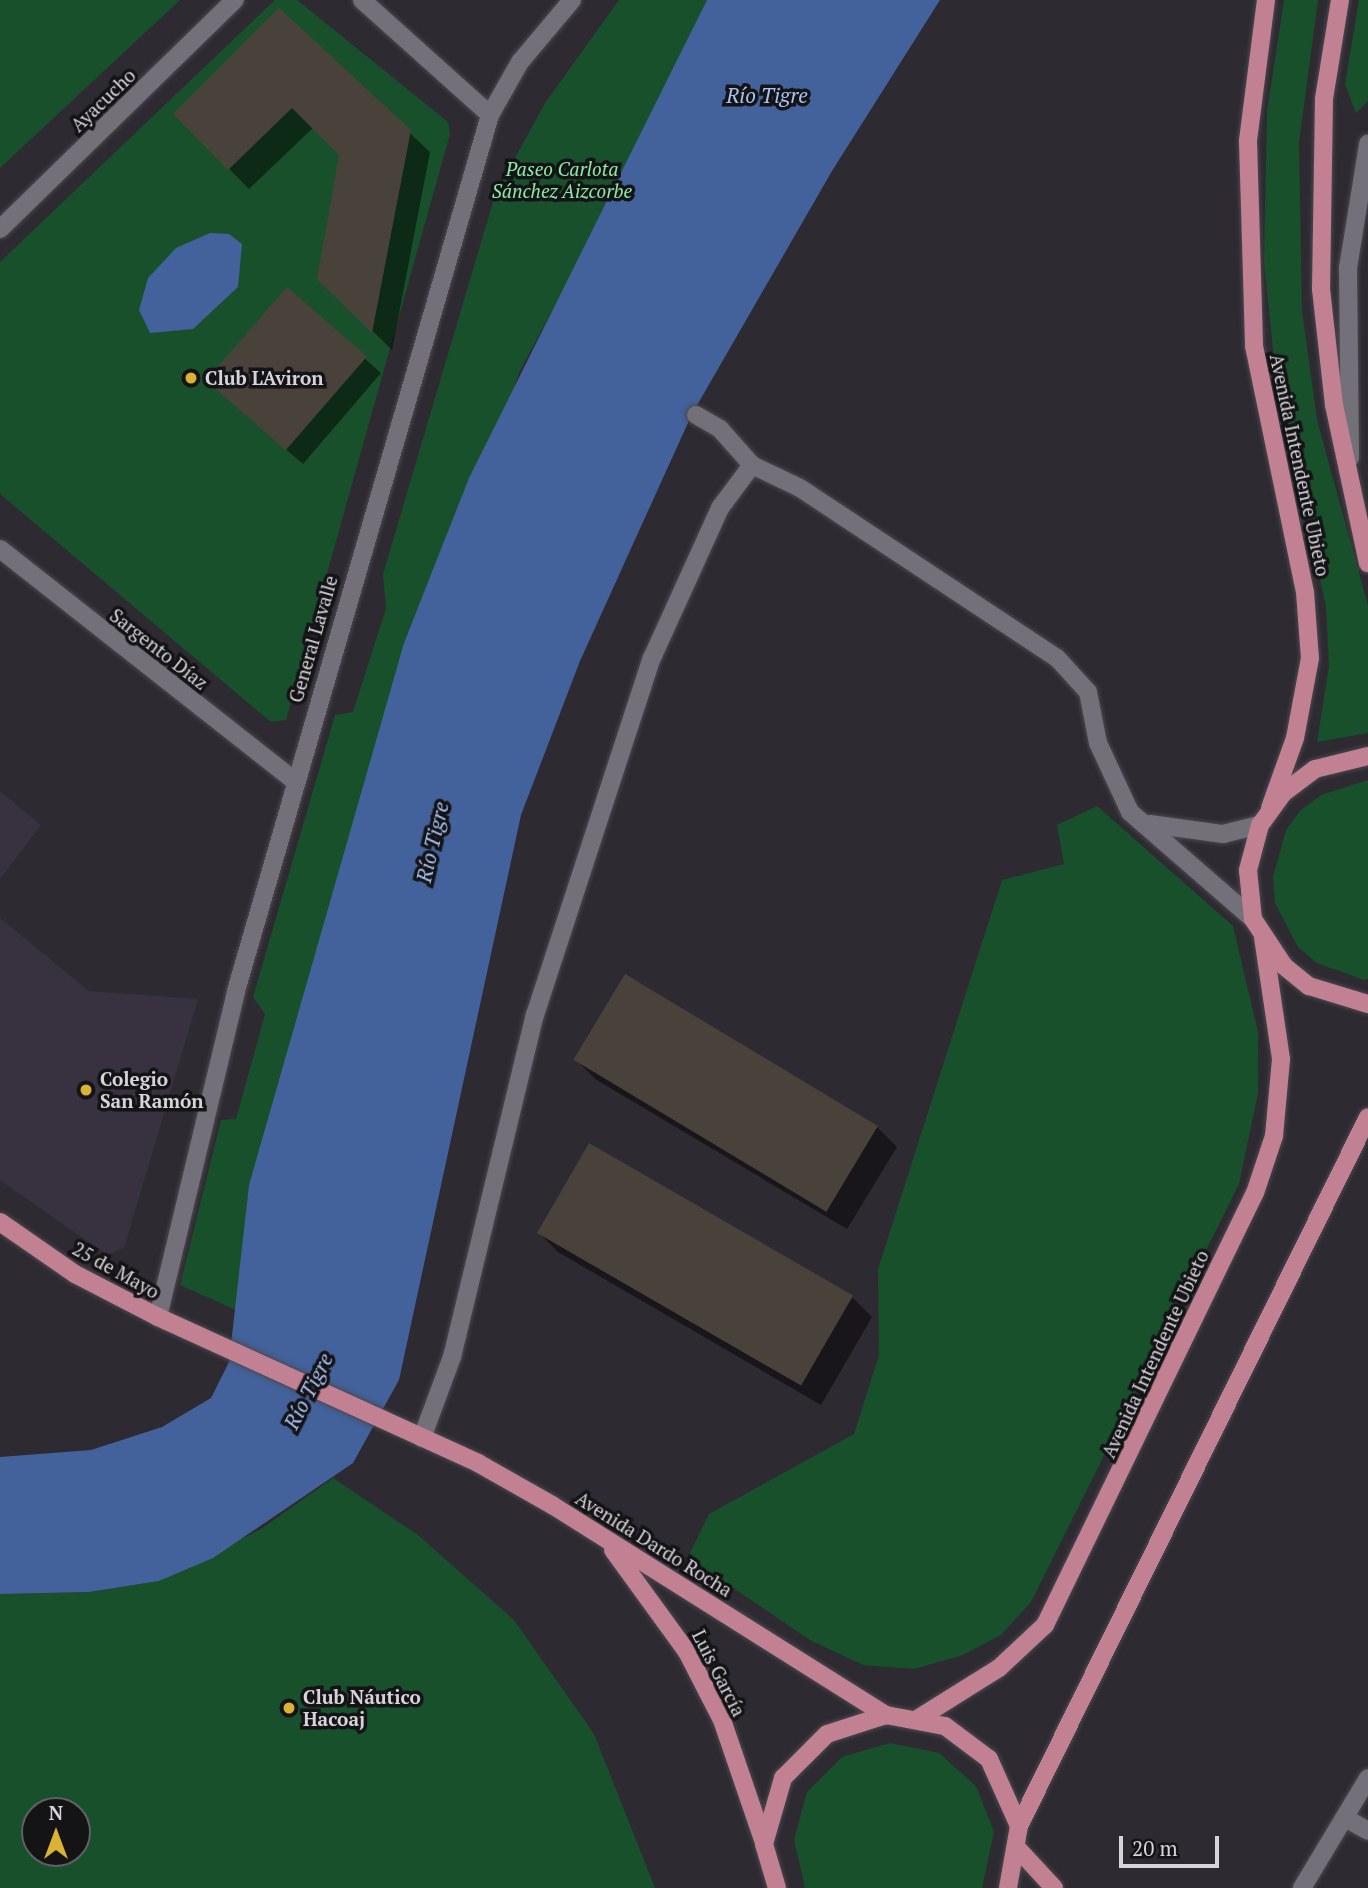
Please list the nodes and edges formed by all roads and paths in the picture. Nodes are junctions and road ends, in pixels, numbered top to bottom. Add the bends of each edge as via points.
1 (235, 0) edge
2 (362, 0) edge
3 (572, 0) edge
4 (1266, 0) edge
5 (1340, 0) edge
6 (490, 115) junction
7 (1368, 144) edge
8 (0, 229) edge
9 (696, 415) dead end
10 (752, 465) junction
11 (1351, 493) junction
12 (0, 550) edge
13 (1368, 563) edge
14 (1368, 756) edge
15 (294, 780) junction
16 (1270, 808) junction
17 (1144, 823) junction
18 (1260, 825) junction
19 (1253, 919) junction
20 (1263, 937) junction
21 (1368, 1004) edge
22 (1368, 1117) edge
23 (0, 1222) edge
24 (158, 1317) junction
25 (391, 1424) joint
26 (422, 1438) junction
27 (604, 1539) junction
28 (886, 1715) junction
29 (919, 1718) junction
30 (1368, 1778) edge
31 (1345, 1818) junction
32 (1019, 1826) junction
33 (1368, 1831) edge
34 (1018, 1849) junction
35 (765, 1852) junction
36 (762, 1888) edge
37 (777, 1888) edge
38 (1008, 1888) edge
39 (1054, 1888) edge
40 (1302, 1888) edge

1 - 8 street, Ayacucho
2 - 6 street
3 - 6 street, General Lavalle via 520,62
4 - 16 main road, Avenida Intendente Ubieto via 1248,141 1254,346 1305,592 1310,658 1295,738
5 - 11 main road via 1324,99 1321,276 1325,347
6 - 15 street, General Lavalle
7 - 11 street via 1348,268
9 - 10 street via 720,429
10 - 17 street via 800,488 1057,658 1088,692 1116,790
10 - 26 street via 720,508 652,658 535,1015 452,1357
11 - 13 main road
12 - 15 street, Sargento Díaz
14 - 16 main road via 1315,769
15 - 24 street, General Lavalle via 236,990
16 - 18 main road
17 - 18 street via 1223,834
17 - 19 street
18 - 19 main road via 1248,870
19 - 20 main road
20 - 21 main road via 1283,966 1309,986
20 - 29 main road, Avenida Intendente Ubieto via 1281,1059 1273,1136 1255,1193 1045,1625 999,1668
22 - 32 main road
23 - 24 main road, 25 de Mayo via 75,1274
24 - 25 main road, 25 de Mayo
25 - 26 main road, Avenida Dardo Rocha
26 - 27 main road, Avenida Dardo Rocha via 531,1493
27 - 28 main road, Avenida Dardo Rocha
27 - 35 main road, Luis García via 687,1652 722,1720
28 - 29 main road
28 - 35 main road via 827,1734 803,1753 771,1807
29 - 32 main road via 969,1740 989,1759
30 - 31 street
31 - 33 street
31 - 40 street
32 - 34 main road
34 - 38 main road
34 - 39 main road
35 - 36 main road, Luis García
35 - 37 main road

